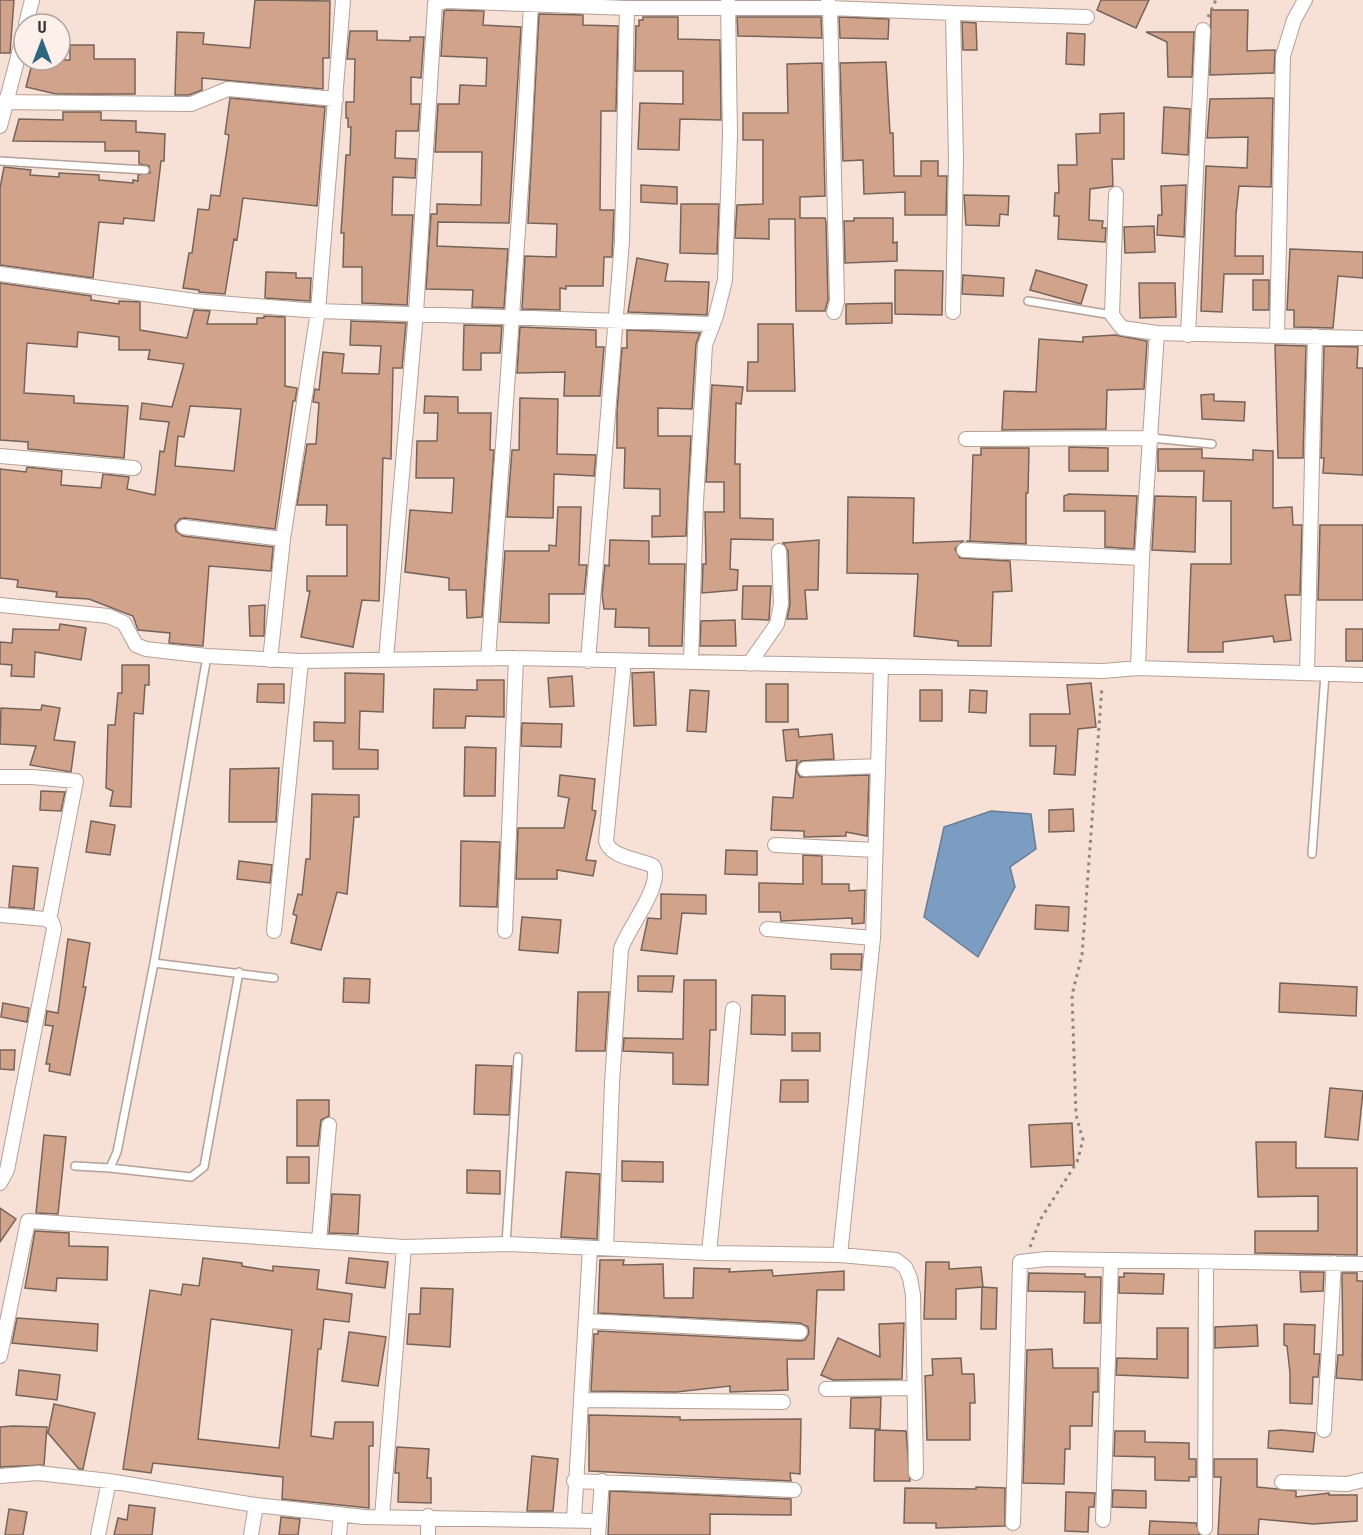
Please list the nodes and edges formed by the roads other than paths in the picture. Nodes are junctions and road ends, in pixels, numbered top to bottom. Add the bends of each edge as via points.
1 (343, 0) edge
2 (1305, 0) edge
3 (531, 3) junction
4 (728, 4) edge
5 (828, 4) edge
6 (627, 8) junction
7 (953, 13) junction
8 (1088, 17) dead end
9 (1203, 30) dead end
10 (13, 72) edge
11 (336, 99) junction
12 (4, 102) edge
13 (0, 126) edge
14 (0, 161) edge
15 (145, 170) dead end
16 (1116, 194) dead end
17 (0, 274) edge
18 (1029, 301) dead end
19 (318, 310) junction
20 (834, 312) dead end
21 (953, 312) dead end
22 (416, 313) junction
23 (1112, 315) junction
24 (511, 316) junction
25 (614, 322) junction
26 (712, 324) junction
27 (1157, 333) junction
28 (1188, 335) junction
29 (1277, 336) junction
30 (1316, 336) junction
31 (1363, 338) edge
32 (1152, 438) junction
33 (966, 439) dead end
34 (1212, 444) dead end
35 (0, 456) edge
36 (135, 468) dead end
37 (184, 527) dead end
38 (283, 539) junction
39 (963, 550) dead end
40 (778, 551) dead end
41 (1142, 558) junction
42 (0, 605) edge
43 (207, 656) junction
44 (516, 658) junction
45 (386, 659) junction
46 (488, 659) junction
47 (270, 660) junction
48 (301, 661) junction
49 (588, 661) junction
50 (624, 661) junction
51 (691, 661) junction
52 (749, 664) junction
53 (881, 666) junction
54 (1138, 668) junction
55 (1307, 673) junction
56 (1325, 674) junction
57 (1363, 675) edge
58 (878, 766) junction
59 (805, 770) dead end
60 (0, 777) edge
61 (775, 845) dead end
62 (875, 850) junction
63 (1312, 854) dead end
64 (0, 915) edge
65 (49, 920) junction
66 (767, 929) dead end
67 (274, 931) dead end
68 (505, 931) dead end
69 (873, 938) junction
70 (154, 963) junction
71 (239, 972) junction
72 (274, 978) dead end
73 (733, 1009) dead end
74 (518, 1057) dead end
75 (328, 1125) dead end
76 (75, 1166) dead end
77 (110, 1168) junction
78 (0, 1183) edge
79 (319, 1240) junction
80 (506, 1244) junction
81 (404, 1247) junction
82 (590, 1248) junction
83 (606, 1248) junction
84 (709, 1253) junction
85 (840, 1255) junction
86 (1111, 1260) junction
87 (1206, 1263) junction
88 (1334, 1263) junction
89 (1363, 1264) edge
90 (586, 1320) junction
91 (800, 1332) dead end
92 (0, 1356) edge
93 (914, 1388) junction
94 (826, 1389) dead end
95 (582, 1400) junction
96 (783, 1402) dead end
97 (1324, 1430) dead end
98 (916, 1473) dead end
99 (0, 1476) edge
100 (1363, 1480) edge
101 (109, 1481) junction
102 (574, 1481) junction
103 (602, 1481) junction
104 (1282, 1482) dead end
105 (794, 1490) dead end
106 (256, 1504) junction
107 (340, 1515) junction
108 (428, 1516) junction
109 (382, 1517) junction
110 (574, 1519) junction
111 (1103, 1520) dead end
112 (1013, 1523) dead end
113 (598, 1528) edge
114 (1205, 1528) dead end
115 (98, 1535) edge
116 (251, 1535) edge
117 (339, 1535) edge
118 (428, 1535) edge

1 - 11 street
2 - 29 street via 1283,56
3 - 6 street
3 - 22 street via 446,1 434,6
3 - 24 street
4 - 5 street
4 - 6 street
4 - 26 street via 730,135 725,280
5 - 7 street
5 - 20 street via 837,301
6 - 25 street via 622,230
7 - 8 street
7 - 21 street
9 - 28 street
10 - 12 street
11 - 12 street via 228,89 191,104
11 - 19 street
12 - 13 street
14 - 15 lane
16 - 23 street
17 - 19 street via 188,300
18 - 23 lane
19 - 22 street
19 - 38 street
22 - 24 street
22 - 45 street
23 - 27 street via 1122,328
24 - 25 street
24 - 46 street
25 - 26 street
25 - 49 street
26 - 51 street via 705,345
27 - 28 street
27 - 32 street
28 - 29 street
29 - 30 street
30 - 31 street
30 - 55 street
32 - 33 street
32 - 34 lane
32 - 41 street
35 - 36 street
37 - 38 street
38 - 47 street
39 - 41 street
40 - 52 street via 781,604 777,624
41 - 54 street
42 - 43 street via 108,616 124,623 136,645 146,650
43 - 47 street
43 - 70 lane
44 - 46 street
44 - 49 street
44 - 68 street
45 - 46 street
45 - 48 street
47 - 48 street
48 - 67 street
49 - 50 street
50 - 51 street
50 - 83 street via 606,841 614,852 653,866 656,874 652,890 621,949
51 - 52 street
52 - 53 street
53 - 54 street via 1103,671
53 - 58 street
54 - 55 street
55 - 56 street
56 - 57 street
56 - 63 lane
58 - 59 street
58 - 62 street
60 - 65 street via 76,781
61 - 62 street
62 - 69 street
64 - 65 street
65 - 78 street via 54,937 7,1170
66 - 69 street
69 - 85 street
70 - 71 lane
70 - 77 lane via 117,1152
71 - 72 lane
71 - 77 lane via 204,1167 191,1177
73 - 84 street
74 - 80 lane
75 - 79 street
76 - 77 lane
79 - 81 street
79 - 92 street via 28,1221
80 - 81 street
80 - 82 street
81 - 109 street
82 - 83 street
82 - 90 street
83 - 84 street
84 - 85 street
85 - 93 street via 896,1260 905,1267 913,1295
86 - 87 street
86 - 111 street
86 - 112 street via 1020,1262
87 - 88 street
87 - 114 street
88 - 89 street
88 - 97 street
90 - 91 street
90 - 95 street
93 - 94 street
93 - 98 street
95 - 96 street
95 - 102 street
99 - 101 street via 38,1473
100 - 104 street via 1347,1484
101 - 106 street
101 - 115 street
102 - 103 street
102 - 110 street
103 - 105 street
103 - 113 street
106 - 107 street
106 - 116 street
107 - 109 street
107 - 117 street
108 - 109 street
108 - 110 street
108 - 118 street
110 - 113 street

